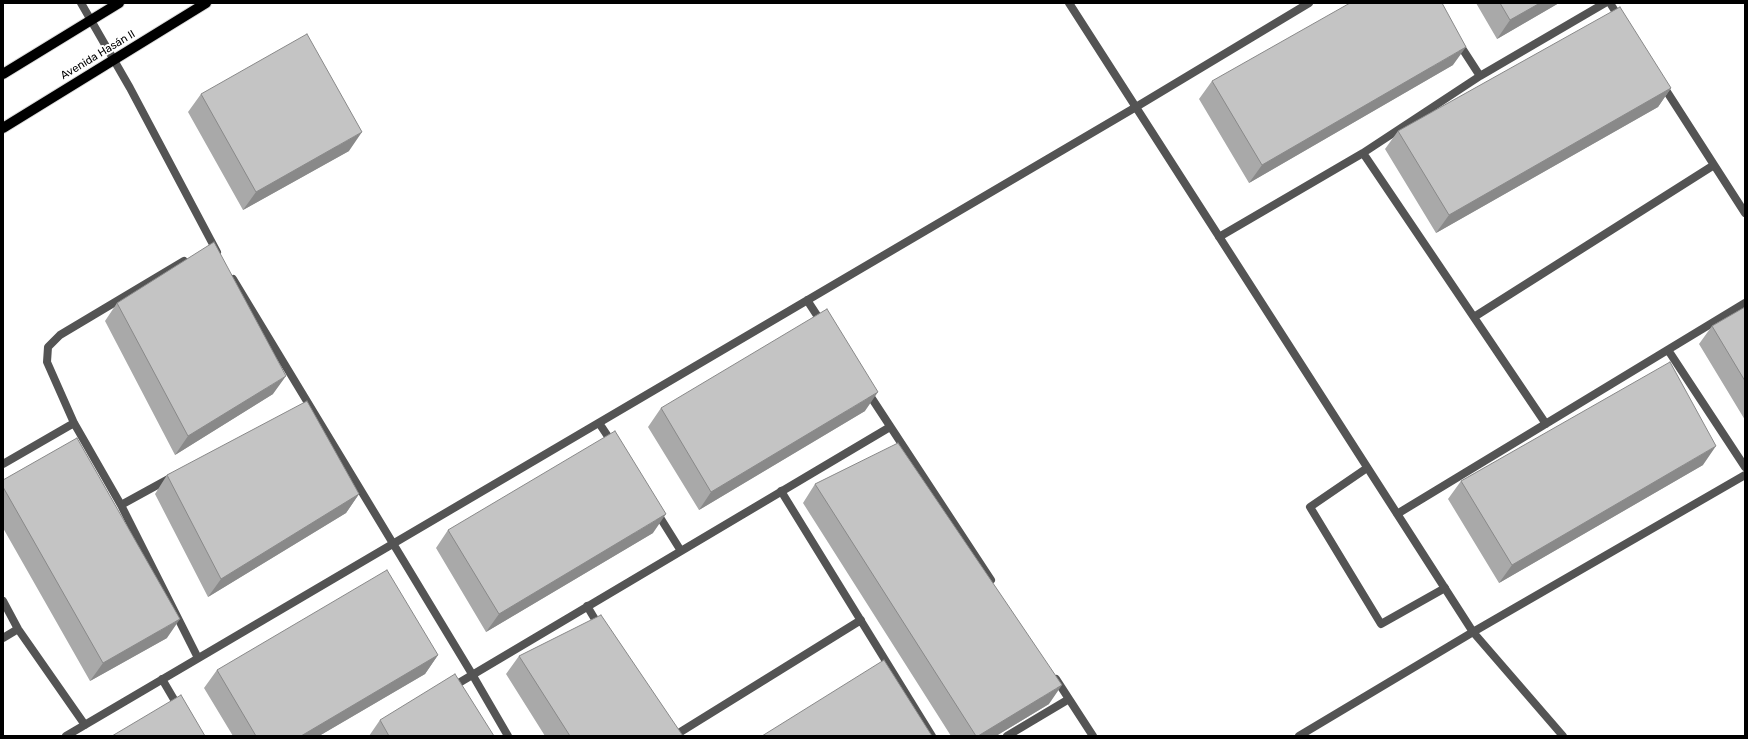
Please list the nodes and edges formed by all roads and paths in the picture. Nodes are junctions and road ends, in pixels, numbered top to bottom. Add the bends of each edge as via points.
1 (81, 3) edge
2 (119, 3) edge
3 (206, 3) edge
4 (1069, 3) edge
5 (1309, 3) edge
6 (1605, 3) edge
7 (1610, 3) edge
8 (91, 20) junction
9 (1627, 29) edge
10 (1454, 36) edge
11 (113, 60) junction
12 (3, 74) edge
13 (1656, 74) edge
14 (1480, 76) junction
15 (1136, 107) junction
16 (3, 128) edge
17 (1363, 153) junction
18 (1714, 165) junction
19 (1745, 213) edge
20 (1219, 237) junction
21 (193, 256) edge
22 (220, 258) edge
23 (228, 271) edge
24 (807, 300) junction
25 (1745, 303) edge
26 (1474, 317) junction
27 (824, 327) edge
28 (1668, 350) junction
29 (864, 387) edge
30 (74, 423) junction
31 (599, 423) junction
32 (1546, 424) junction
33 (890, 427) junction
34 (619, 455) edge
35 (3, 464) edge
36 (1745, 467) edge
37 (1368, 468) junction
38 (183, 471) edge
39 (1745, 475) edge
40 (782, 491) junction
41 (121, 505) junction
42 (652, 506) edge
43 (1397, 514) junction
44 (393, 544) junction
45 (681, 551) junction
46 (995, 586) edge
47 (1445, 588) junction
48 (3, 602) edge
49 (587, 606) junction
50 (861, 620) junction
51 (18, 629) junction
52 (603, 632) edge
53 (1473, 632) junction
54 (3, 638) edge
55 (198, 658) junction
56 (1051, 672) edge
57 (472, 674) junction
58 (162, 679) junction
59 (446, 690) edge
60 (1069, 698) junction
61 (184, 717) edge
62 (85, 725) junction
63 (66, 736) edge
64 (508, 736) edge
65 (674, 736) edge
66 (932, 736) edge
67 (1007, 736) edge
68 (1093, 736) edge
69 (1299, 736) edge
70 (1563, 736) edge

1 - 8 street
2 - 8 main road
3 - 11 main road, Avenida Hasán II
4 - 15 street
5 - 15 street
6 - 14 street
7 - 9 street
8 - 11 street
8 - 12 main road
10 - 14 street
11 - 16 main road, Avenida Hasán II
11 - 22 street via 130,88 209,246
13 - 18 street
14 - 17 street
15 - 20 street
15 - 24 street
17 - 20 street
17 - 26 street
18 - 19 street
18 - 26 street
20 - 37 street
21 - 30 street via 60,335 48,347 47,362
23 - 44 street via 304,405
24 - 27 street
24 - 31 street
25 - 28 street
26 - 32 street
28 - 32 street
28 - 36 street
29 - 33 street
30 - 35 street
30 - 41 street
31 - 34 street
31 - 44 street
32 - 43 street
33 - 40 street
33 - 46 street
37 - 43 street
37 - 47 street via 1310,507 1381,624
38 - 41 street
39 - 53 street
40 - 45 street
40 - 50 street
41 - 55 street
42 - 45 street
43 - 47 street
44 - 55 street
44 - 57 street
45 - 49 street
47 - 53 street
48 - 51 street
49 - 52 street
49 - 57 street
50 - 65 street
50 - 66 street
51 - 54 street
51 - 62 street
53 - 69 street
53 - 70 street
55 - 58 street
56 - 60 street
57 - 59 street
57 - 64 street
58 - 61 street
58 - 62 street
60 - 67 street
60 - 68 street
62 - 63 street

